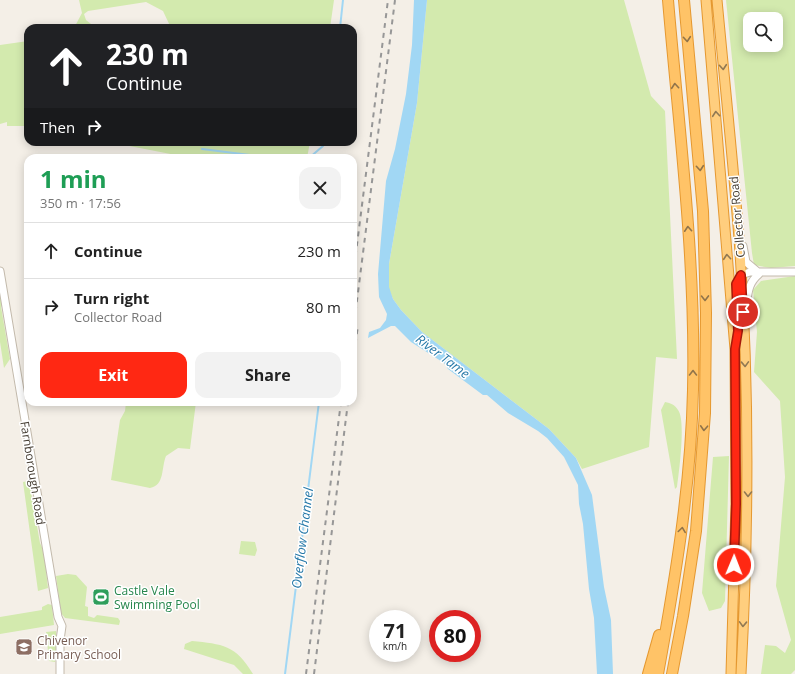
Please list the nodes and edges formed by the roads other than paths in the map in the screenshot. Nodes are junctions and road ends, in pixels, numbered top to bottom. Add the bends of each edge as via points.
1 (668, 0) edge
2 (684, 0) edge
3 (706, 0) edge
4 (717, 0) edge
5 (738, 226) junction
6 (0, 271) edge
7 (795, 272) edge
8 (759, 274) junction
9 (741, 275) junction
10 (744, 324) junction
11 (735, 349) junction
12 (677, 569) junction
13 (60, 674) edge
14 (648, 674) edge
15 (658, 674) edge
16 (672, 674) edge
17 (731, 674) edge
18 (741, 674) edge

12 -> 1 highway via 688,481 693,391 693,300
2 -> 16 highway via 704,211 705,414 696,531
11 -> 3 highway, Collector Road
4 -> 5 highway, Collector Road
5 - 8 street via 746,262
5 - 9 highway, Collector Road
6 - 13 street, Farnborough Road via 40,516 58,617 62,626
7 - 8 street
8 - 9 street via 750,272
8 - 10 street via 751,280 749,286
9 - 10 highway, Collector Road
9 - 11 highway via 736,284 738,331
10 -> 18 highway, Collector Road via 748,496
11 - 17 highway, Collector Road via 736,504
12 - 14 highway
12 - 15 highway

